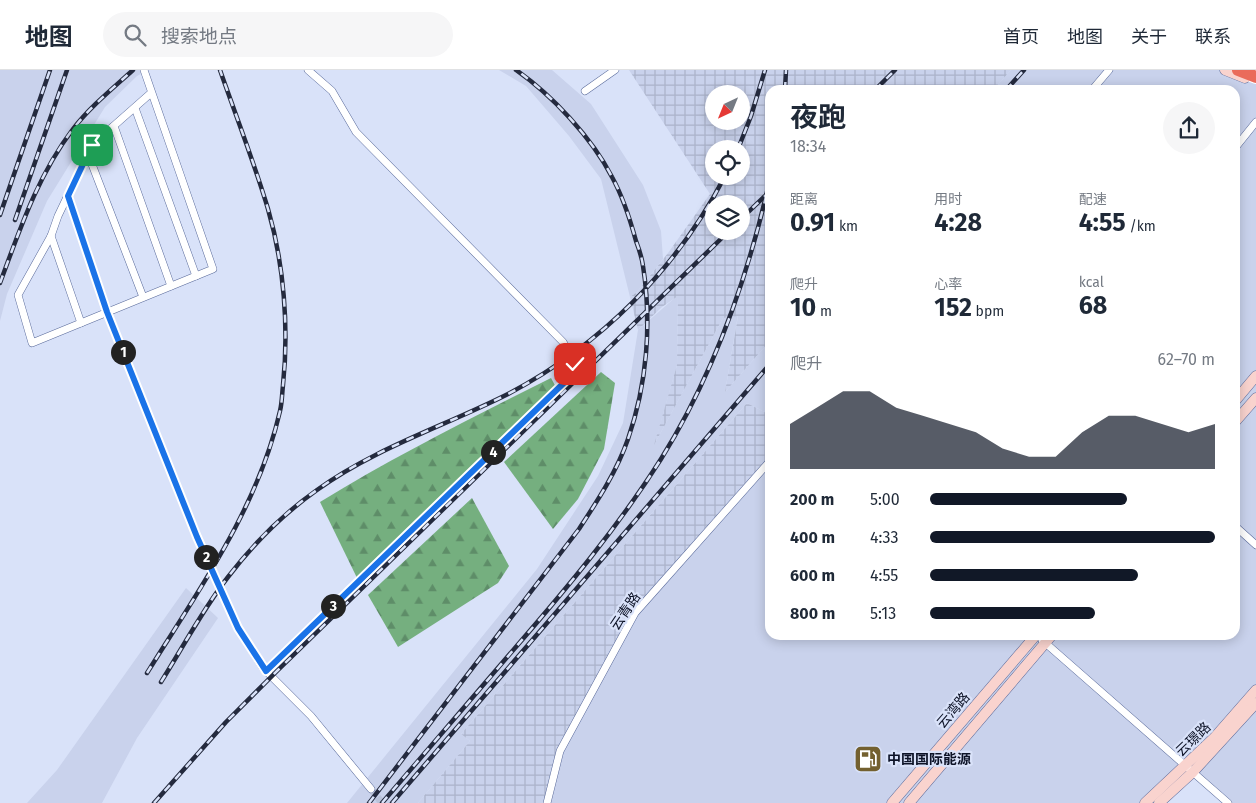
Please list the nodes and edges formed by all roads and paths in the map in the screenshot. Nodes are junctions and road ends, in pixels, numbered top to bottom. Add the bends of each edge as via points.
1 (144, 70) edge
2 (308, 70) edge
3 (615, 70) edge
4 (1109, 70) edge
5 (1225, 70) edge
6 (1238, 70) edge
7 (1251, 70) edge
8 (1256, 72) edge
9 (1256, 77) edge
10 (1256, 82) edge
11 (1096, 85) edge
12 (585, 91) dead end
13 (152, 93) junction
14 (135, 108) junction
15 (1256, 122) edge
16 (114, 126) junction
17 (1240, 142) edge
18 (88, 154) junction
19 (68, 196) junction
20 (51, 236) junction
21 (196, 276) junction
22 (171, 286) junction
23 (143, 297) junction
24 (107, 312) junction
25 (81, 323) junction
26 (1256, 376) edge
27 (1240, 395) edge
28 (1256, 398) edge
29 (1240, 416) edge
30 (765, 467) edge
31 (1240, 531) edge
32 (1256, 545) edge
33 (1031, 640) edge
34 (1047, 640) edge
35 (1049, 640) edge
36 (266, 671) junction
37 (1256, 690) edge
38 (1256, 703) edge
39 (1189, 769) junction
40 (371, 789) tunnel mouth
41 (547, 803) edge
42 (892, 803) edge
43 (909, 803) edge
44 (1145, 803) edge
45 (1159, 803) edge
46 (1228, 803) edge

1 - 13 street
2 - 36 street via 332,91 356,132 563,342 575,364 570,377
3 - 12 street
4 - 11 street
5 - 10 main road
6 - 9 highway
7 - 8 highway
13 - 14 street
13 - 21 street via 213,269
14 - 16 street
14 - 21 street
15 - 17 street
16 - 18 street via 92,145
16 - 22 street
18 - 19 street
18 - 23 street
19 - 20 street
19 - 24 street
20 - 25 street
20 - 25 street via 18,295 32,343
21 - 22 street
22 - 23 street
23 - 24 street
24 - 25 street
24 - 36 street via 201,546 238,628
26 - 27 main road
28 - 29 main road
30 - 41 street, 云青路 via 635,613 560,751
31 - 32 street
33 - 42 main road, 云湾路
34 - 43 main road, 云湾路
35 - 39 street
36 - 40 street via 311,716
37 - 39 main road, 云璟路
38 - 39 main road, 云璟路
39 - 44 main road, 云璟路
39 - 45 main road, 云璟路
39 - 46 street

